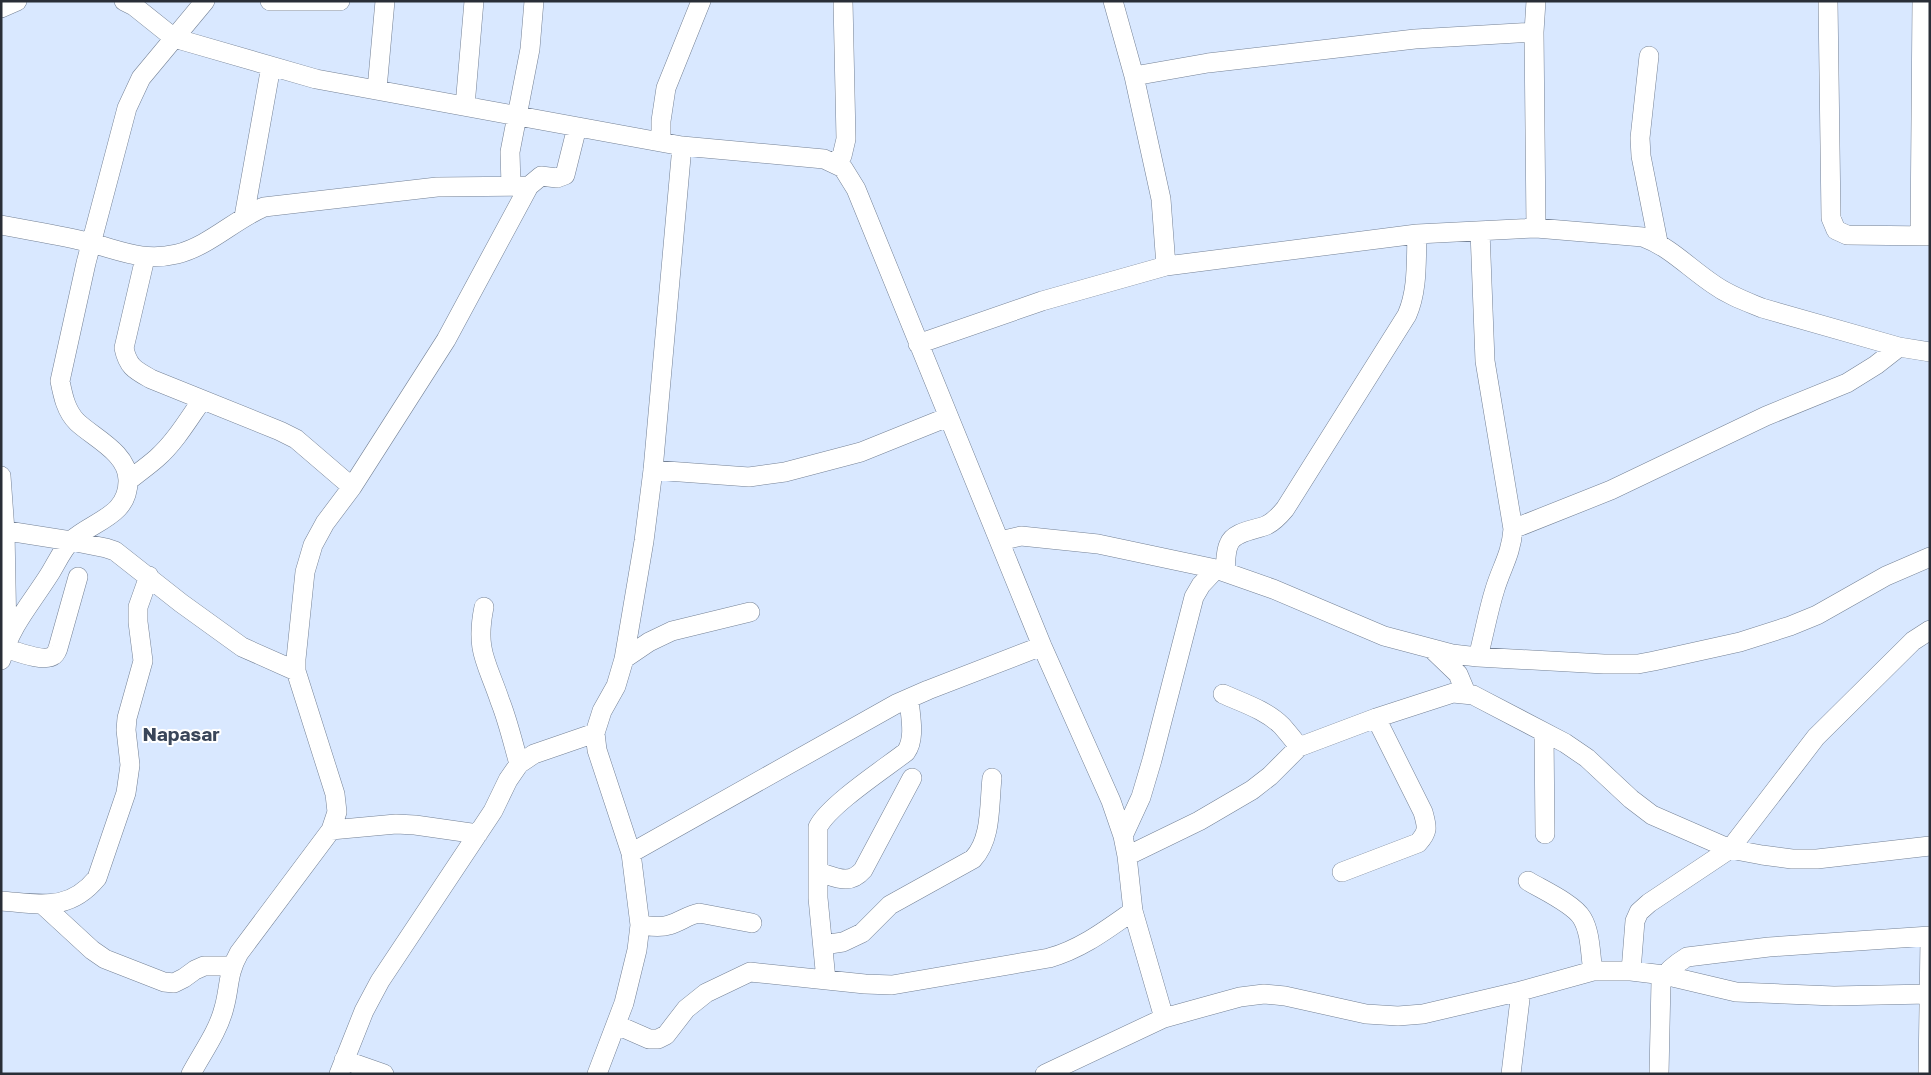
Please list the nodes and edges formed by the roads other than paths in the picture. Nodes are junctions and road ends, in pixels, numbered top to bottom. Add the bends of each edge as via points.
1 (124, 1) edge
2 (270, 1) edge
3 (340, 1) edge
4 (385, 1) edge
5 (474, 1) edge
6 (534, 1) edge
7 (701, 1) edge
8 (844, 1) edge
9 (1113, 1) edge
10 (1536, 1) edge
11 (1828, 1) edge
12 (1922, 1) edge
13 (197, 6) edge
14 (1534, 32) junction
15 (174, 38) junction
16 (1649, 56) dead end
17 (271, 66) junction
18 (1134, 76) junction
19 (377, 89) junction
20 (465, 106) junction
21 (518, 116) junction
22 (577, 127) junction
23 (661, 142) junction
24 (682, 146) junction
25 (833, 163) junction
26 (520, 186) junction
27 (244, 217) junction
28 (1, 225) edge
29 (1536, 228) junction
30 (1480, 231) junction
31 (1417, 234) junction
32 (1925, 236) edge
33 (1658, 242) junction
34 (91, 243) junction
35 (145, 258) junction
36 (1166, 266) junction
37 (918, 344) junction
38 (1899, 347) junction
39 (1930, 352) edge
40 (202, 400) junction
41 (948, 417) junction
42 (653, 470) junction
43 (1, 476) edge
44 (128, 480) junction
45 (352, 487) junction
46 (1513, 529) junction
47 (3, 530) edge
48 (71, 541) junction
49 (1000, 541) junction
50 (1930, 558) edge
51 (1220, 570) junction
52 (149, 576) junction
53 (78, 577) dead end
54 (484, 607) dead end
55 (750, 612) dead end
56 (1930, 630) edge
57 (1042, 646) junction
58 (1432, 648) junction
59 (4, 650) edge
60 (1478, 658) junction
61 (624, 659) junction
62 (296, 672) junction
63 (1466, 693) junction
64 (1223, 694) dead end
65 (909, 699) junction
66 (1376, 718) junction
67 (1544, 732) junction
68 (595, 733) junction
69 (1299, 747) junction
70 (519, 764) junction
71 (912, 778) dead end
72 (992, 778) dead end
73 (331, 830) junction
74 (478, 834) junction
75 (1545, 834) dead end
76 (1122, 836) junction
77 (1930, 846) edge
78 (1730, 848) junction
79 (631, 854) junction
80 (1127, 856) junction
81 (818, 872) junction
82 (1342, 872) dead end
83 (1528, 881) dead end
84 (1, 901) edge
85 (42, 904) junction
86 (1133, 912) junction
87 (752, 923) dead end
88 (640, 925) junction
89 (1930, 937) edge
90 (823, 945) junction
91 (232, 966) junction
92 (1593, 971) junction
93 (1631, 971) junction
94 (1664, 975) junction
95 (826, 980) junction
96 (1521, 991) junction
97 (1928, 994) junction
98 (1164, 1018) junction
99 (617, 1025) junction
100 (341, 1067) edge
101 (191, 1074) edge
102 (384, 1074) edge
103 (597, 1074) edge
104 (1045, 1074) edge
105 (1511, 1074) edge
106 (1659, 1074) edge
107 (1928, 1074) edge

1 - 15 street
2 - 3 street
4 - 19 street
5 - 20 street
6 - 21 street via 530,49
7 - 23 street via 666,88
8 - 25 street via 846,139 842,156
9 - 18 street
10 - 14 street
11 - 32 street via 1831,218 1836,230 1847,234
12 - 32 street
13 - 15 street
14 - 18 street via 1415,39 1208,63
14 - 29 street
15 - 17 street
15 - 34 street via 141,78 127,108
16 - 33 street via 1640,138
17 - 19 street via 316,79
17 - 27 street
18 - 36 street via 1161,199
19 - 20 street
20 - 21 street
21 - 22 street
21 - 26 street via 510,152
22 - 23 street
22 - 26 street via 565,175 557,178 541,176
23 - 24 street
24 - 25 street via 812,158
24 - 42 street
25 - 37 street via 850,177
26 - 27 street via 438,187 264,207
26 - 45 street via 446,340
27 - 35 street via 200,245 176,254
28 - 34 street
29 - 30 street
29 - 33 street via 1629,234
30 - 31 street
30 - 46 street via 1484,361
31 - 36 street
31 - 51 street via 1414,290 1407,315 1285,509 1276,520 1233,538
33 - 38 street via 1712,284 1744,301
34 - 35 street
34 - 44 street via 60,381 68,408 76,421 120,458
35 - 40 street via 124,348 127,360 134,369 151,379
36 - 37 street via 1042,301
37 - 41 street
38 - 39 street
38 - 46 street via 1876,366 1848,382 1766,416 1611,490
40 - 44 street via 167,448
40 - 45 street via 296,439
41 - 42 street via 861,452 784,472 749,477
41 - 49 street
42 - 61 street
43 - 47 street
44 - 48 street via 126,494 112,516
45 - 62 street via 326,523 310,554 305,572
46 - 60 street via 1508,560 1492,598
47 - 48 street
47 - 59 street
48 - 52 street via 115,551
48 - 59 street via 16,622
49 - 51 street via 1021,536 1098,544
49 - 57 street
50 - 60 street via 1886,576 1817,615 1790,626 1683,655 1638,664
51 - 58 street via 1274,589 1384,636
51 - 76 street via 1201,585 1194,597 1152,760
52 - 62 street via 242,647
52 - 85 street via 138,607 143,661 127,718 130,765 126,793 97,878 76,898
53 - 59 street via 54,655 48,659
54 - 70 street via 480,628 484,662
55 - 61 street via 672,632 649,642
56 - 78 street via 1914,641 1816,737
57 - 65 street
57 - 76 street via 1111,801
58 - 60 street
58 - 63 street via 1458,674
61 - 68 street
62 - 73 street via 336,794 337,812
63 - 66 street via 1453,693
63 - 67 street
64 - 69 street via 1271,717
65 - 79 street
65 - 81 street via 910,746 821,822 818,827
66 - 69 street
66 - 82 street via 1423,812 1426,834 1418,843
67 - 75 street
67 - 78 street via 1587,758 1652,815
68 - 70 street via 534,754
68 - 79 street via 597,750
69 - 80 street via 1252,790 1199,821
70 - 74 street
71 - 81 street via 857,878 849,880
72 - 90 street via 985,840 974,859 890,905 862,933 843,942
73 - 74 street via 396,824
73 - 91 street
74 - 100 street via 380,981 364,1010
76 - 80 street
77 - 78 street via 1817,859 1762,856
78 - 93 street via 1639,912 1635,921
79 - 88 street
80 - 86 street
81 - 90 street
83 - 92 street via 1582,917
84 - 85 street
85 - 91 street via 105,959 164,982 174,983 204,966
86 - 95 street via 1084,944 1049,958 892,985
86 - 98 street
87 - 88 street via 700,913 670,925
88 - 99 street via 638,950
89 - 94 street via 1769,947 1687,957
89 - 97 street
90 - 95 street
91 - 101 street via 216,1030
92 - 93 street
92 - 96 street
93 - 94 street
94 - 97 street via 1736,992 1834,996
94 - 106 street via 1660,986
95 - 99 street via 750,972 706,993 686,1009 666,1035 658,1039 649,1039
96 - 98 street via 1423,1014 1398,1016 1366,1014 1264,994 1240,997
96 - 105 street
97 - 107 street
98 - 104 street
99 - 103 street
100 - 102 street

